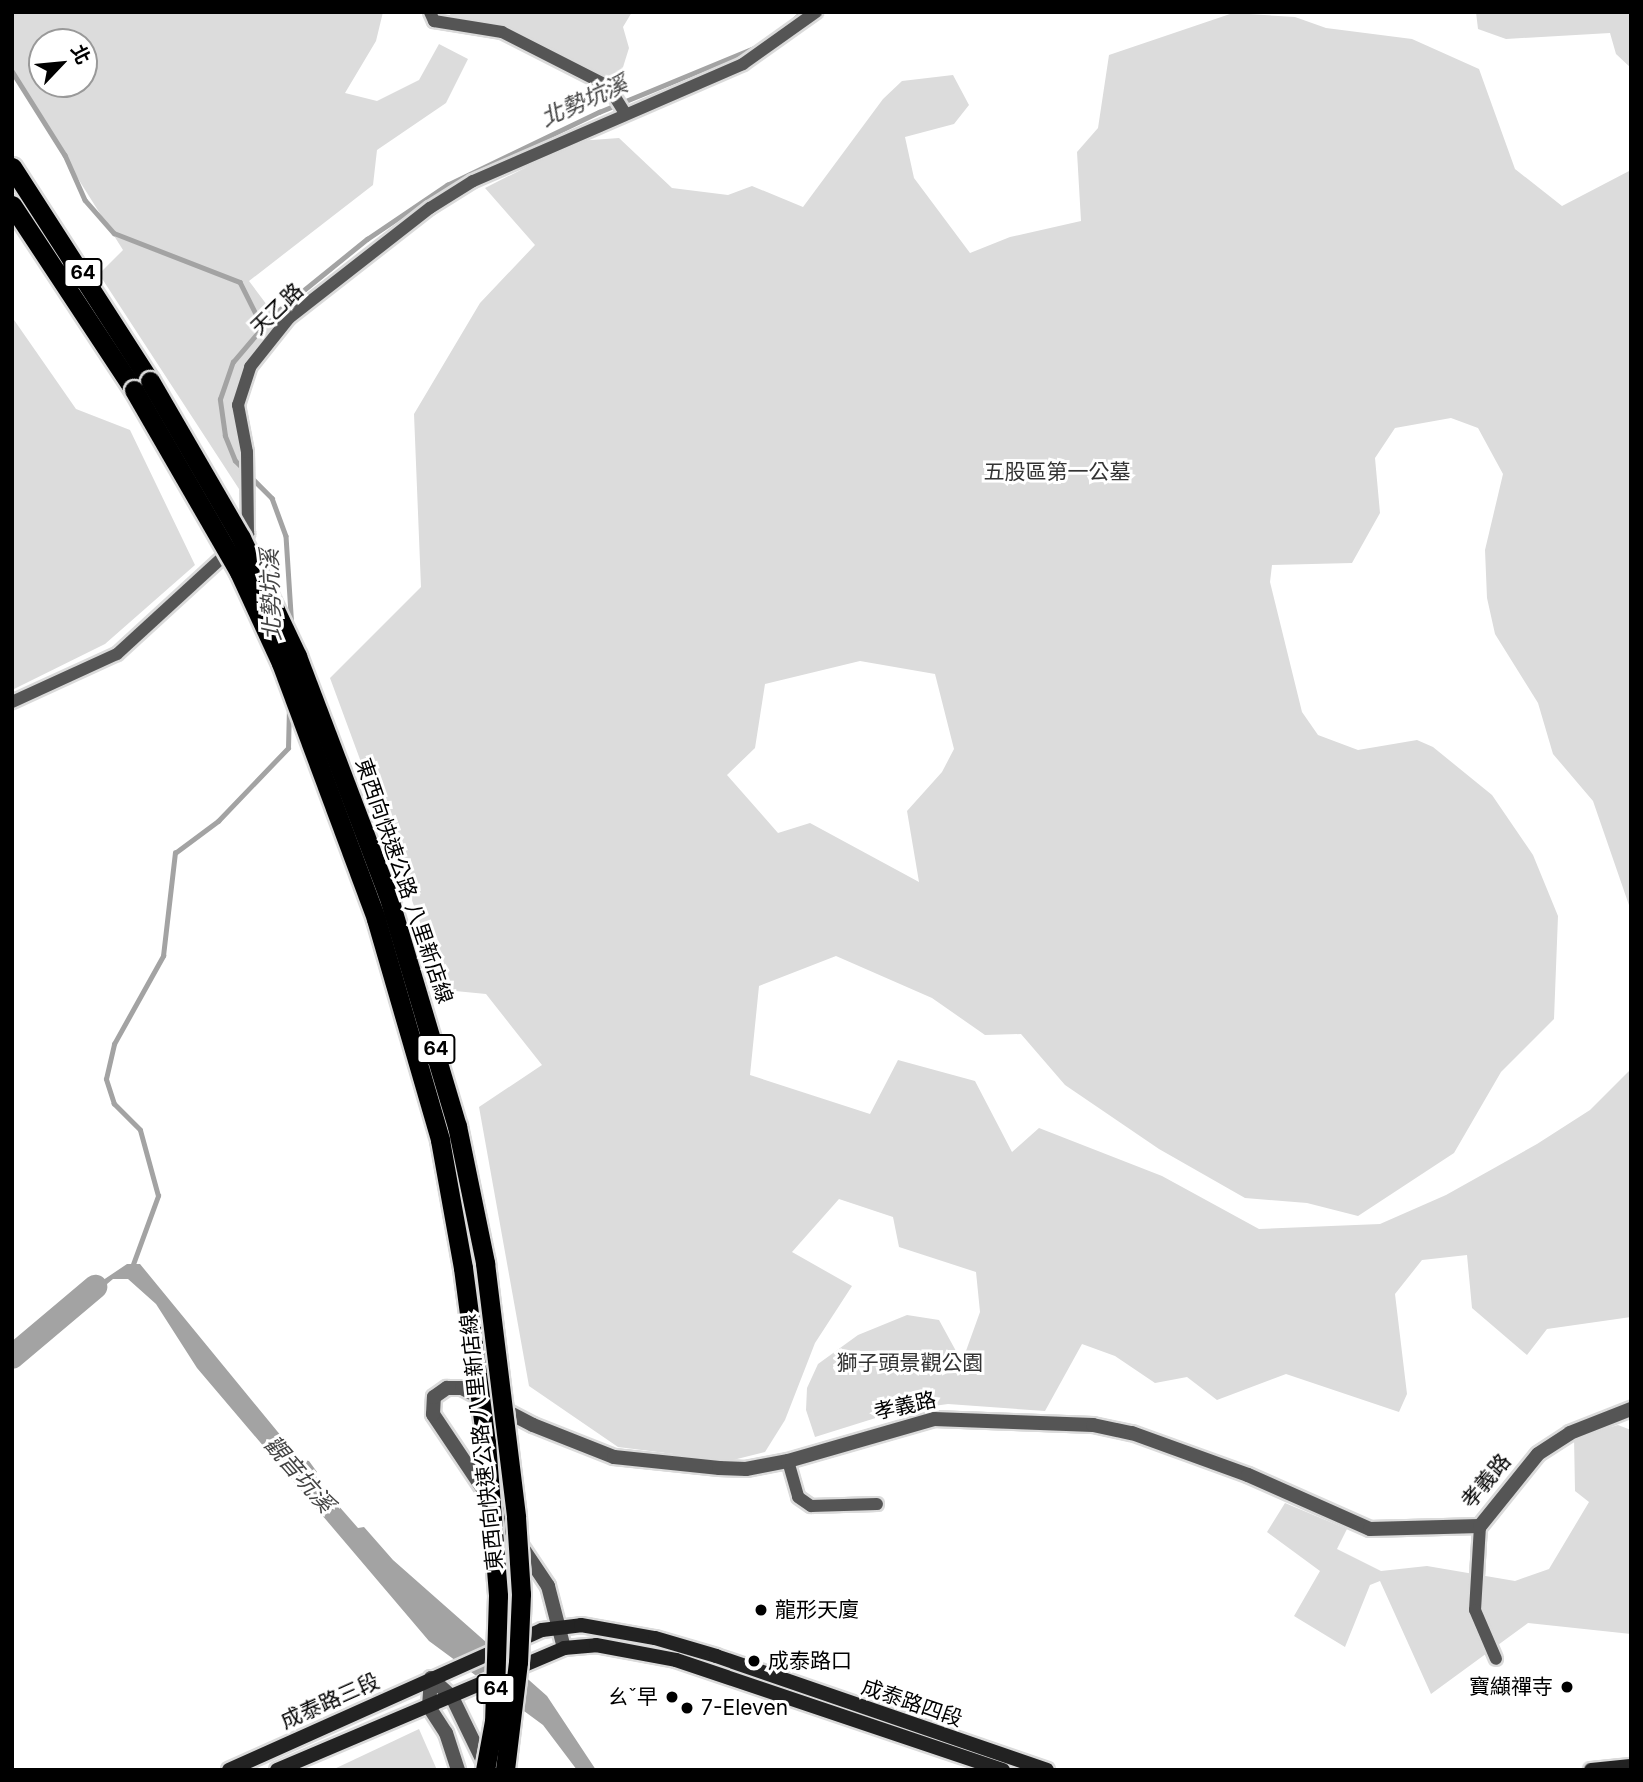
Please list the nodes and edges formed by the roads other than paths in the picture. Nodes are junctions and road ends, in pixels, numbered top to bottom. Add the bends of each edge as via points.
1 (430, 12) edge
2 (816, 12) edge
3 (624, 113) junction
4 (12, 167) edge
5 (12, 205) edge
6 (142, 386) junction
7 (12, 702) edge
8 (1631, 1409) edge
9 (788, 1461) junction
10 (877, 1504) dead end
11 (1480, 1526) junction
12 (561, 1626) junction
13 (564, 1648) junction
14 (1496, 1659) dead end
15 (432, 1678) junction
16 (452, 1698) junction
17 (429, 1707) junction
18 (247, 1761) junction
19 (1631, 1766) edge
20 (222, 1770) edge
21 (229, 1770) edge
22 (277, 1770) edge
23 (458, 1770) edge
24 (486, 1770) edge
25 (505, 1770) edge
26 (1003, 1770) edge
27 (1047, 1770) edge
28 (1591, 1770) edge

1 - 3 street via 434,22 502,32 608,86
2 - 3 street, 天乙路 via 761,54
3 - 7 street, 天乙路 via 473,181 430,208 289,318 250,368 238,405 247,452 248,534 117,654
4 - 6 highway, 東西向快速公路 八里新店線 / 64
5 - 6 highway, 東西向快速公路 八里新店線 / 64
6 - 24 highway, 東西向快速公路 八里新店線 / 64, bridge via 281,663 376,919 440,1140 486,1442 498,1596 494,1721
6 - 25 highway, 東西向快速公路 八里新店線 / 64, bridge via 241,538 301,668 388,895 457,1126 485,1263 516,1517 521,1594
8 - 11 street, 孝義路 via 1570,1433 1538,1454
9 - 10 street via 798,1497 811,1506
9 - 11 street, 孝義路 via 889,1428 934,1419 1093,1425 1132,1433 1248,1475 1370,1529
9 - 12 street, 孝義路 via 746,1469 614,1457 533,1425 462,1388 447,1388 434,1397 433,1414 548,1586
11 - 14 street via 1475,1610
12 - 13 street, 孝義路
12 - 15 main road, 成泰路三段
12 - 27 main road, 成泰路四段 via 655,1638
13 - 16 main road, 成泰路三段, bridge
13 - 26 main road, 成泰路四段 via 596,1645 676,1660
15 - 16 street
15 - 17 street
15 - 18 main road, 成泰路三段
16 - 17 main road, 成泰路三段
16 - 24 street via 480,1747
17 - 22 main road, 成泰路三段
17 - 23 street via 446,1733
18 - 20 main road
18 - 21 main road, 成泰路三段
19 - 28 main road

